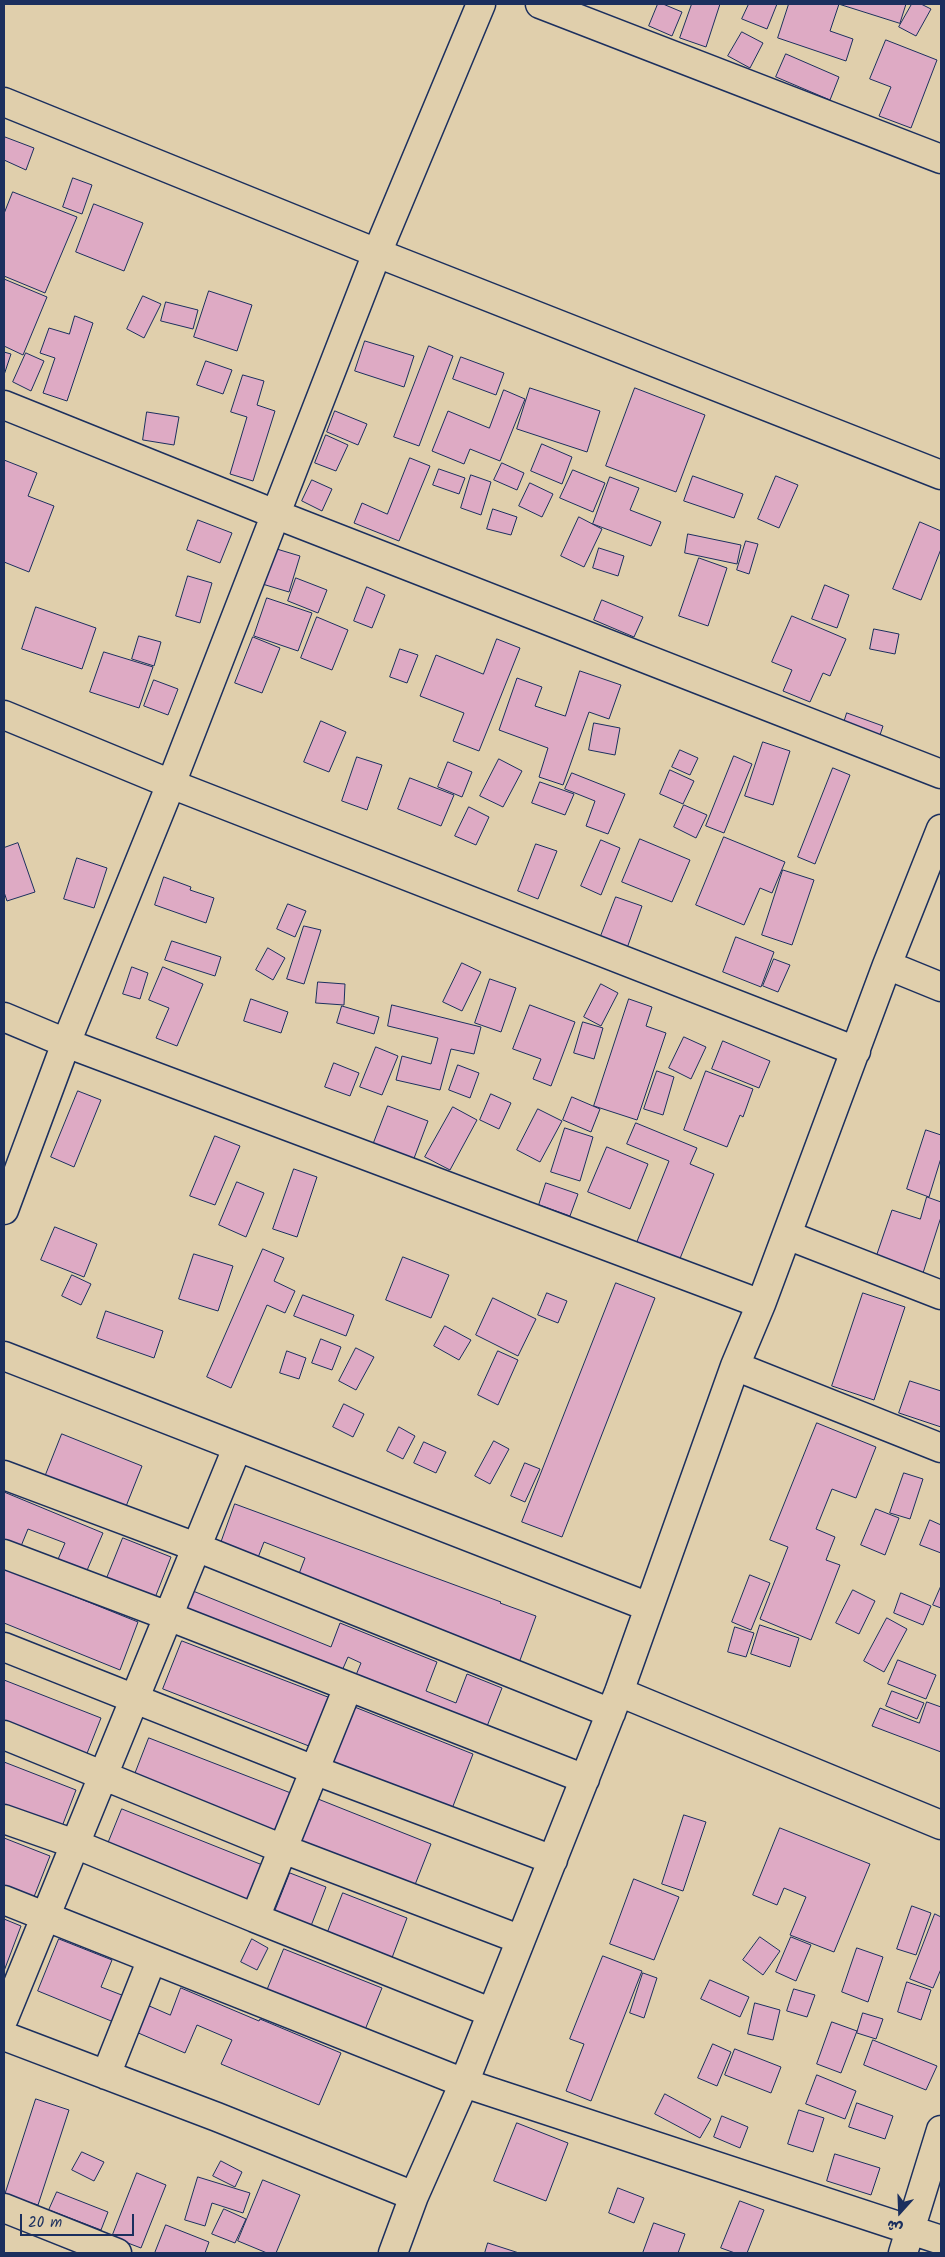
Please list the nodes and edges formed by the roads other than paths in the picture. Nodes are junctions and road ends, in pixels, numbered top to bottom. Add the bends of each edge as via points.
1 (481, 4) edge
2 (540, 4) edge
3 (4, 102) edge
4 (941, 159) edge
5 (377, 253) junction
6 (4, 405) edge
7 (941, 475) edge
8 (275, 514) junction
9 (4, 715) edge
10 (941, 774) edge
11 (171, 784) junction
12 (941, 829) edge
13 (887, 965) junction
14 (941, 987) edge
15 (4, 1017) edge
16 (66, 1042) junction
17 (856, 1051) junction
18 (4, 1210) edge
19 (787, 1235) junction
20 (941, 1295) edge
21 (761, 1304) junction
22 (4, 1356) edge
23 (735, 1366) junction
24 (237, 1448) junction
25 (941, 1448) edge
26 (4, 1475) edge
27 (196, 1547) junction
28 (4, 1554) edge
29 (649, 1607) junction
30 (168, 1616) junction
31 (4, 1647) edge
32 (348, 1686) junction
33 (134, 1698) junction
34 (615, 1702) junction
35 (4, 1735) edge
36 (314, 1770) junction
37 (103, 1775) junction
38 (585, 1779) junction
39 (4, 1818) edge
40 (941, 1825) edge
41 (75, 1844) junction
42 (283, 1849) junction
43 (553, 1860) junction
44 (4, 1900) edge
45 (45, 1916) junction
46 (255, 1918) junction
47 (520, 1939) junction
48 (152, 1959) junction
49 (490, 2012) junction
50 (4, 2018) edge
51 (4, 2036) edge
52 (106, 2075) junction
53 (464, 2083) junction
54 (941, 2130) edge
55 (414, 2196) junction
56 (4, 2208) edge
57 (941, 2240) edge
58 (907, 2242) edge
59 (117, 2253) edge
60 (393, 2253) edge

1 - 5 street
2 - 4 street
3 - 5 street
5 - 7 street
5 - 8 street
6 - 8 street
8 - 10 street
8 - 11 street
9 - 11 street
11 - 16 street
11 - 17 street
12 - 13 street
13 - 14 street
13 - 17 street
15 - 16 street
16 - 18 street
16 - 21 street
17 - 19 street
19 - 20 street
19 - 21 street
21 - 23 street
22 - 24 street
23 - 25 street
23 - 29 street
24 - 27 street
24 - 29 street
26 - 27 street
27 - 30 street
27 - 34 street
28 - 30 street
29 - 34 street
30 - 32 street
30 - 33 street
31 - 33 street
32 - 36 street
32 - 38 street
33 - 36 street
33 - 37 street
34 - 38 street
34 - 40 street
35 - 37 street
36 - 42 street
36 - 43 street
37 - 41 street
37 - 42 street
38 - 43 street
39 - 41 street
41 - 45 street
41 - 46 street
42 - 46 street
42 - 47 street
43 - 47 street
44 - 45 street
45 - 48 street
45 - 50 street
46 - 49 street
47 - 49 street
48 - 52 street
48 - 53 street
49 - 53 street
51 - 52 street
52 - 55 street
53 - 55 street
53 - 58 street
54 - 58 street
55 - 60 street
56 - 59 street
57 - 58 street

